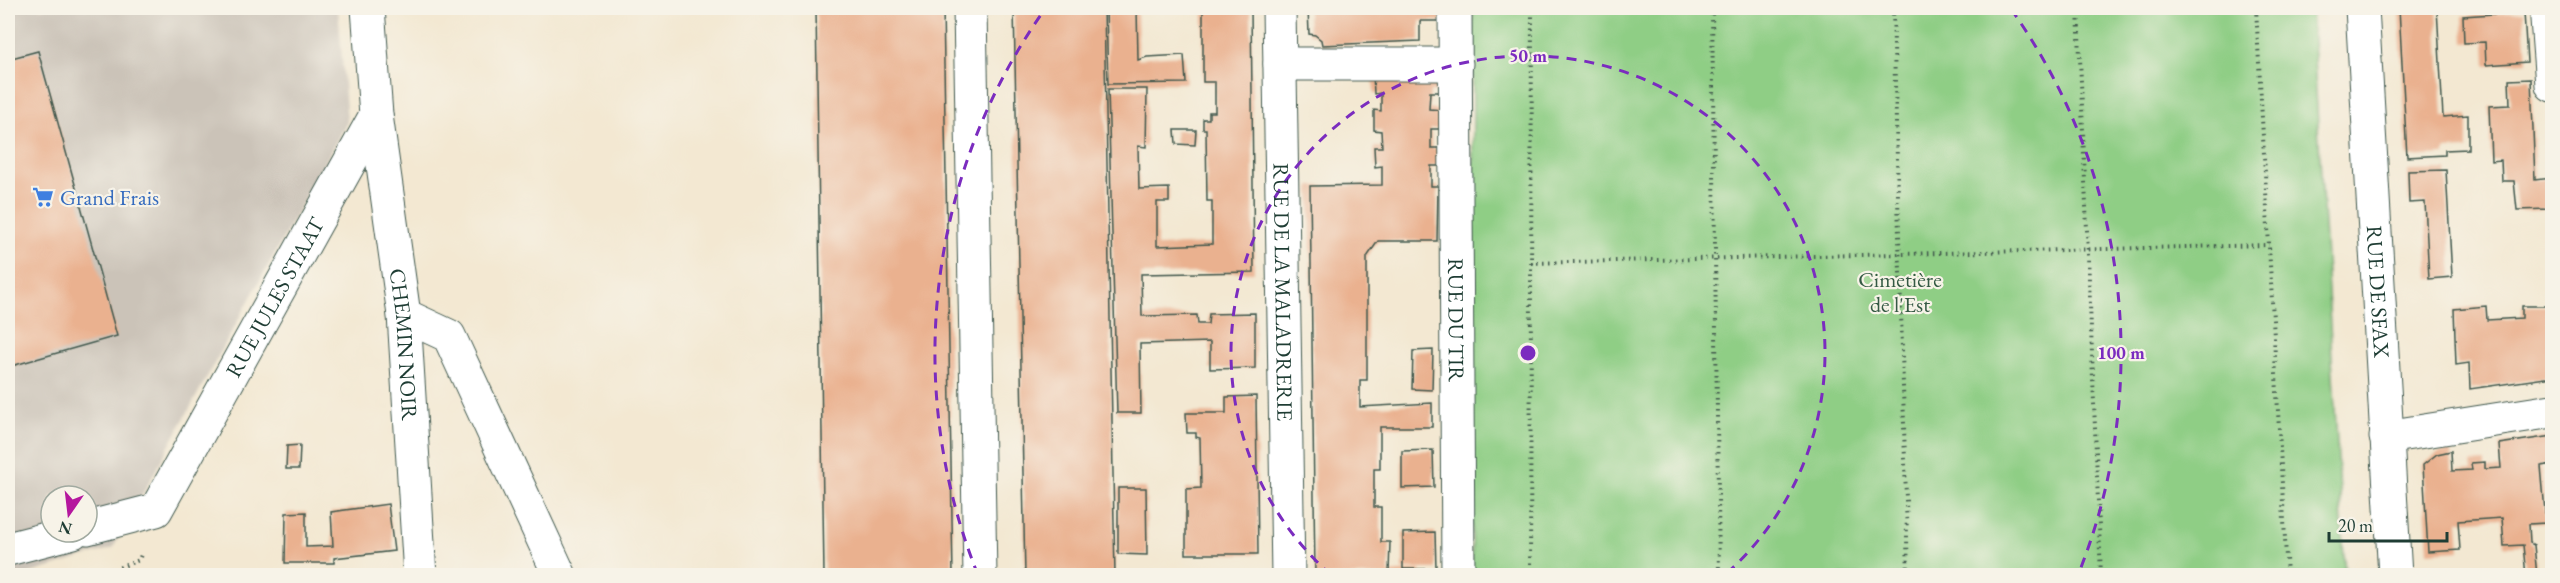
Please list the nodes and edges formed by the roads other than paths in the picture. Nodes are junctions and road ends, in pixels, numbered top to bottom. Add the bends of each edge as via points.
1 (369, 8) edge
2 (970, 8) edge
3 (1279, 8) edge
4 (1455, 8) edge
5 (2362, 8) edge
6 (2547, 19) dead end
7 (1281, 64) junction
8 (1456, 64) junction
9 (2553, 85) edge
10 (376, 115) junction
11 (404, 315) junction
12 (2553, 411) edge
13 (2386, 437) junction
14 (99, 525) edge
15 (39, 541) edge
16 (8, 549) edge
17 (420, 576) edge
18 (560, 576) edge
19 (981, 576) edge
20 (1288, 576) edge
21 (1458, 576) edge
22 (2395, 576) edge

1 - 10 street
2 - 19 street
3 - 7 street, RUE DE LA MALADRERIE
4 - 8 street, RUE DU TIR
5 - 13 street, RUE DE SFAX
6 - 9 street
7 - 8 street
7 - 20 street, RUE DE LA MALADRERIE
8 - 21 street, RUE DU TIR
10 - 11 street, CHEMIN NOIR
10 - 14 street, RUE JULES STAAT via 156,510
11 - 17 street, CHEMIN NOIR
11 - 18 street via 449,336
12 - 13 street
13 - 22 street, RUE DE SFAX
15 - 16 street

